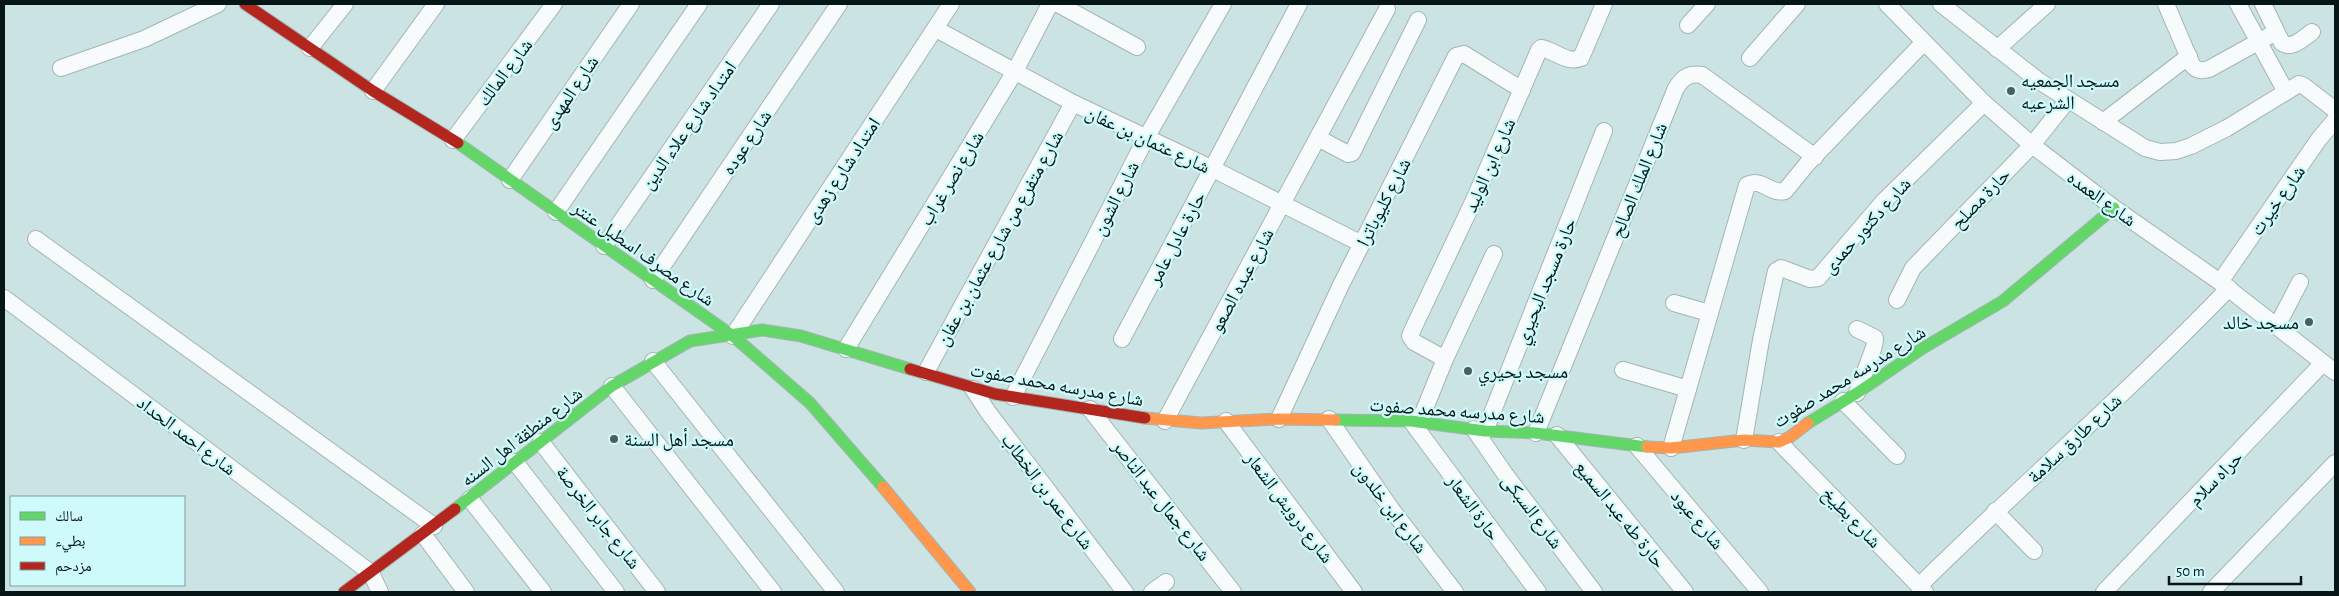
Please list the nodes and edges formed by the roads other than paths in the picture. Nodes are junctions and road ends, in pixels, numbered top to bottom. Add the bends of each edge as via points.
1 (218, 4) edge
2 (245, 4) edge
3 (345, 4) edge
4 (436, 4) edge
5 (554, 4) edge
6 (631, 4) edge
7 (700, 4) edge
8 (772, 4) edge
9 (839, 4) edge
10 (951, 4) edge
11 (1050, 4) edge
12 (1058, 4) edge
13 (1299, 4) edge
14 (1604, 4) edge
15 (1707, 4) edge
16 (1797, 4) edge
17 (1941, 4) edge
18 (2166, 4) edge
19 (2238, 4) edge
20 (2263, 4) edge
21 (1221, 5) edge
22 (1890, 5) edge
23 (2043, 5) edge
24 (1387, 9) dead end
25 (1418, 20) dead end
26 (1688, 25) dead end
27 (936, 29) junction
28 (2276, 32) junction
29 (2312, 32) dead end
30 (1924, 42) junction
31 (2258, 42) junction
32 (1137, 47) dead end
33 (310, 48) junction
34 (1997, 49) junction
35 (2189, 56) junction
36 (1750, 58) dead end
37 (61, 68) dead end
38 (1014, 73) junction
39 (1522, 90) junction
40 (373, 91) junction
41 (2286, 92) junction
42 (2068, 100) junction
43 (1073, 103) junction
44 (1984, 103) junction
45 (2335, 110) edge
46 (2335, 120) edge
47 (2103, 122) junction
48 (1604, 131) dead end
49 (1146, 138) junction
50 (1318, 138) junction
51 (453, 140) junction
52 (2032, 145) junction
53 (1815, 157) junction
54 (1213, 169) junction
55 (510, 180) junction
56 (1282, 204) junction
57 (2114, 208) junction
58 (556, 212) junction
59 (36, 239) dead end
60 (1362, 244) junction
61 (604, 246) junction
62 (1494, 254) dead end
63 (653, 280) junction
64 (2300, 282) dead end
65 (2225, 285) junction
66 (4, 298) edge
67 (1897, 300) dead end
68 (1674, 303) dead end
69 (1709, 313) junction
70 (2277, 326) junction
71 (1857, 329) dead end
72 (733, 336) junction
73 (1122, 339) dead end
74 (846, 349) junction
75 (1444, 359) junction
76 (653, 361) junction
77 (2329, 368) edge
78 (1623, 370) dead end
79 (926, 372) junction
80 (612, 386) junction
81 (973, 389) junction
82 (1688, 389) junction
83 (1013, 397) junction
84 (1850, 397) junction
85 (1090, 409) junction
86 (1279, 419) junction
87 (1329, 419) junction
88 (1226, 421) junction
89 (1165, 422) junction
90 (1415, 422) junction
91 (1479, 430) junction
92 (1536, 433) junction
93 (1557, 436) junction
94 (1744, 440) junction
95 (541, 442) junction
96 (1779, 442) junction
97 (1637, 446) junction
98 (1671, 448) junction
99 (1897, 456) dead end
100 (515, 462) junction
101 (2335, 463) edge
102 (470, 499) junction
103 (1995, 511) junction
104 (429, 530) junction
105 (2034, 552) dead end
106 (371, 573) junction
107 (1166, 582) dead end
108 (1922, 589) edge
109 (344, 592) edge
110 (380, 592) edge
111 (466, 592) edge
112 (543, 592) edge
113 (616, 592) edge
114 (657, 592) edge
115 (773, 592) edge
116 (836, 592) edge
117 (970, 592) edge
118 (1125, 592) edge
119 (1152, 592) edge
120 (1233, 592) edge
121 (1354, 592) edge
122 (1456, 592) edge
123 (1538, 592) edge
124 (1594, 592) edge
125 (1685, 592) edge
126 (1760, 592) edge
127 (2104, 592) edge
128 (2211, 592) edge

1 - 37 street via 144,38
2 - 33 street, شارع مصرف اسطبل عنتر
3 - 33 street
4 - 40 street
5 - 51 street, شارع المالك
6 - 55 street, شارع المهدى
7 - 58 street
8 - 61 street, امتداد شارع علاء الدين
9 - 63 street, شارع عوده
10 - 27 street, امتداد شارع زهدى
11 - 38 street, شارع نصر غراب
12 - 32 street
13 - 54 street, حارة عادل عامر
14 - 39 street, شارع ابن الوليد via 1581,58 1569,60 1541,48
15 - 26 street
16 - 36 street
17 - 34 street
18 - 35 street
19 - 31 street
20 - 28 street
21 - 49 street, شارع الشون
22 - 30 street, شارع العمده
23 - 34 street
24 - 50 street, شارع عبده الصعو
25 - 50 street via 1352,153 1348,154
27 - 38 street, شارع عثمان بن عفان
27 - 72 street, امتداد شارع زهدى
28 - 29 street via 2286,46
28 - 31 street
30 - 44 street, شارع العمده
30 - 53 street
31 - 35 street via 2202,71 2196,70
31 - 41 street
33 - 40 street, شارع مصرف اسطبل عنتر
34 - 42 street
35 - 47 street
38 - 43 street, شارع عثمان بن عفان
38 - 74 street, شارع نصر غراب
39 - 60 street, شارع كليوباترا via 1464,54 1456,56
39 - 75 street, شارع ابن الوليد via 1410,336 1414,342
40 - 51 street, شارع مصرف اسطبل عنتر
41 - 45 street via 2302,85
41 - 47 street via 2228,128 2176,151 2160,152 2145,148
42 - 47 street
42 - 52 street, حارة مصلح
43 - 49 street, شارع عثمان بن عفان
43 - 79 street, شارع متفرع من شارع عثمان بن عفان
44 - 52 street, شارع العمده
44 - 94 street, شارع دكتور حمدى via 1883,202 1818,278 1810,279 1781,268 1776,271 1760,340
46 - 65 street, شارع خيرت via 2319,139
48 - 91 street, حارة مسجد البحيري
49 - 54 street, شارع عثمان بن عفان
49 - 83 street, شارع الشون
50 - 56 street, شارع عبده الصعو
51 - 55 street, شارع مصرف اسطبل عنتر
52 - 57 street, شارع العمده
52 - 67 street, حارة مصلح via 1913,268
53 - 69 street via 1785,191 1775,191 1760,182 1747,185
53 - 92 street, شارع الملك الصالح via 1702,75 1691,73 1682,79
54 - 56 street, شارع عثمان بن عفان
54 - 73 street, حارة عادل عامر
55 - 58 street, شارع مصرف اسطبل عنتر
56 - 60 street, شارع عثمان بن عفان
56 - 89 street, شارع عبده الصعو
57 - 65 street, شارع العمده
57 - 84 street, شارع مدرسه محمد صفوت via 2003,301 1923,348
58 - 61 street, شارع مصرف اسطبل عنتر
59 - 104 street
60 - 86 street, شارع كليوباترا
61 - 63 street, شارع مصرف اسطبل عنتر
62 - 75 street
63 - 72 street, شارع مصرف اسطبل عنتر
64 - 70 street
65 - 70 street, شارع العمده
65 - 103 street, شارع طارق سلامة via 2153,365
66 - 106 street, شارع احمد الحداد
68 - 69 street
69 - 82 street
70 - 77 street, شارع العمده
71 - 84 street via 1875,338 1876,344
72 - 74 street, شارع مدرسه محمد صفوت via 762,330 801,336
72 - 76 street, شارع منطقة اهل السنه via 690,341
72 - 117 street, شارع مصرف اسطبل عنتر via 810,403
74 - 79 street, شارع مدرسه محمد صفوت
75 - 90 street
76 - 80 street, شارع منطقة اهل السنه
76 - 116 street
77 - 127 street, حراه سلام
78 - 82 street
79 - 81 street, شارع مدرسه محمد صفوت
80 - 95 street, شارع منطقة اهل السنه
80 - 115 street
81 - 83 street, شارع مدرسه محمد صفوت
81 - 118 street, شارع عمر بن الخطاب
82 - 98 street
83 - 85 street, شارع مدرسه محمد صفوت
84 - 96 street, شارع مدرسه محمد صفوت
84 - 99 street
85 - 89 street, شارع مدرسه محمد صفوت
85 - 120 street, شارع جمال عبد الناصر
86 - 87 street, شارع مدرسه محمد صفوت
86 - 88 street, شارع مدرسه محمد صفوت
87 - 90 street, شارع مدرسه محمد صفوت
87 - 122 street, شارع ابن خلدون via 1392,510
88 - 89 street, شارع مدرسه محمد صفوت
88 - 121 street, شارع درويش الشعار
90 - 91 street, شارع مدرسه محمد صفوت
90 - 123 street, حارة الشعار
91 - 92 street, شارع مدرسه محمد صفوت
91 - 124 street, شارع السبكى via 1505,474
92 - 93 street, شارع مدرسه محمد صفوت
93 - 97 street, شارع مدرسه محمد صفوت
93 - 125 street, حارة طه عبد السميع
94 - 96 street, شارع مدرسه محمد صفوت
94 - 98 street, شارع مدرسه محمد صفوت
95 - 100 street, شارع منطقة اهل السنه
95 - 114 street, شارع جابر الخرصة
96 - 108 street, شارع بطيخ
97 - 98 street, شارع مدرسه محمد صفوت
97 - 126 street, شارع عبود
100 - 102 street, شارع منطقة اهل السنه
100 - 113 street
101 - 128 street
102 - 104 street, شارع منطقة اهل السنه
102 - 112 street
103 - 105 street
103 - 108 street, شارع طارق سلامة
104 - 106 street, شارع منطقة اهل السنه
104 - 111 street
106 - 109 street, شارع منطقة اهل السنه
106 - 110 street
107 - 119 street

